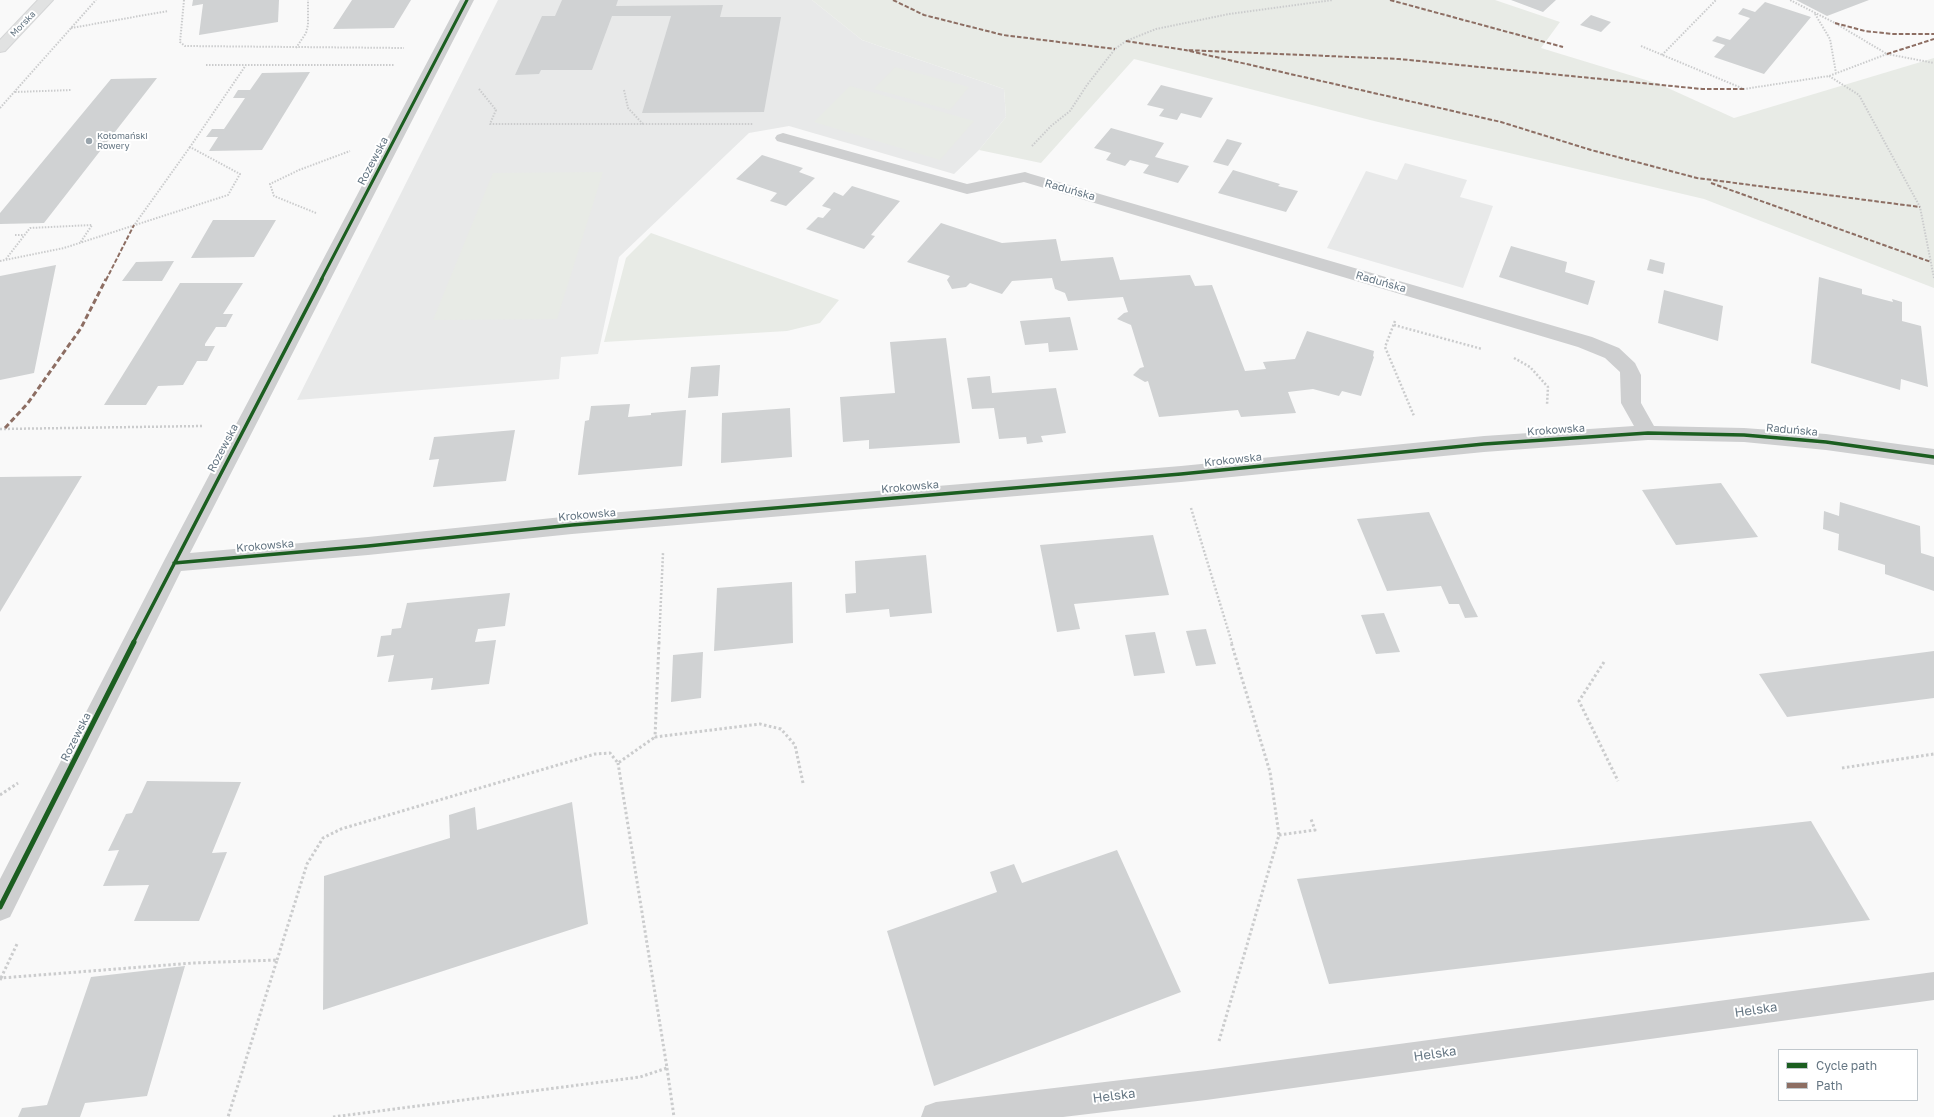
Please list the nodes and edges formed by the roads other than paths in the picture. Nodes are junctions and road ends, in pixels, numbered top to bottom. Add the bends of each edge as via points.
1 (46, 0) edge
2 (468, 0) edge
3 (0, 48) edge
4 (783, 138) dead end
5 (1648, 433) junction
6 (1934, 457) edge
7 (174, 563) junction
8 (0, 907) edge
9 (1934, 986) edge
10 (936, 1117) edge

1 - 3 main road, Morska
2 - 7 street, Rozewska
4 - 5 street, Raduńska via 967,189 1025,177 1585,342 1612,353 1628,368 1631,375 1631,403
5 - 6 street, Raduńska via 1744,435 1804,440
5 - 7 street, Krokowska via 1484,444 1181,474 665,517
7 - 8 street, Rozewska
9 - 10 street, Helska via 1206,1085

